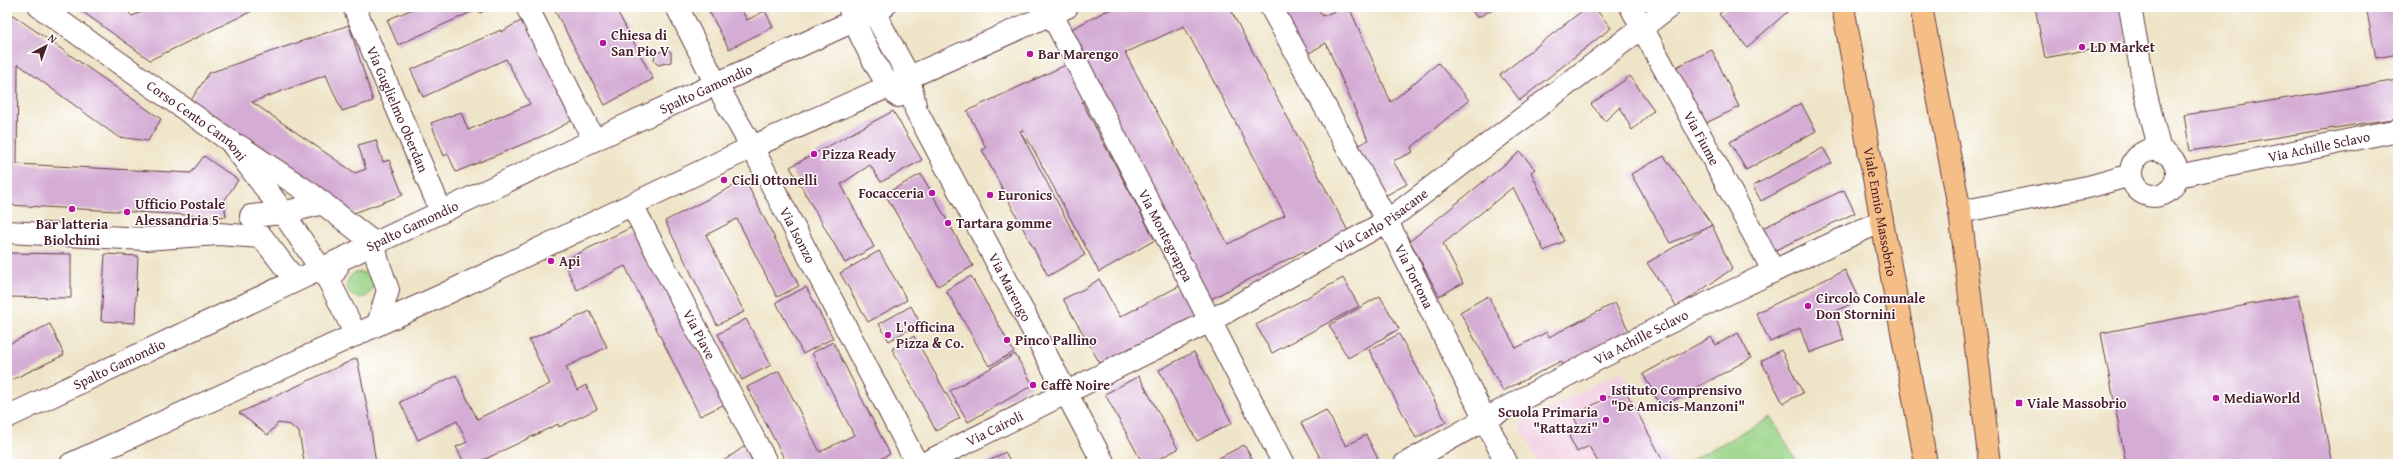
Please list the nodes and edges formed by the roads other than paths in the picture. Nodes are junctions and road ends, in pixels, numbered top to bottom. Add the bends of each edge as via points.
1 (40, 7) edge
2 (354, 7) edge
3 (527, 7) edge
4 (677, 7) edge
5 (1271, 7) edge
6 (1631, 7) edge
7 (1669, 7) edge
8 (1843, 7) edge
9 (1920, 7) edge
10 (2130, 7) edge
11 (876, 8) edge
12 (1055, 9) edge
13 (852, 14) edge
14 (1644, 28) junction
15 (909, 77) junction
16 (716, 84) junction
17 (888, 86) junction
18 (916, 110) junction
19 (2398, 130) edge
20 (594, 140) junction
21 (230, 141) junction
22 (752, 147) junction
23 (2152, 152) junction
24 (2177, 171) junction
25 (2133, 179) junction
26 (265, 187) junction
27 (322, 203) junction
28 (632, 205) junction
29 (441, 211) junction
30 (1960, 212) junction
31 (283, 213) junction
32 (250, 216) junction
33 (1882, 221) junction
34 (1387, 222) junction
35 (7, 232) edge
36 (218, 234) junction
37 (374, 243) junction
38 (1773, 270) junction
39 (325, 274) junction
40 (296, 280) junction
41 (1210, 321) junction
42 (378, 324) junction
43 (356, 335) junction
44 (1066, 392) junction
45 (7, 417) edge
46 (1484, 419) junction
47 (71, 464) edge
48 (767, 464) edge
49 (917, 464) edge
50 (923, 464) edge
51 (1104, 464) edge
52 (1284, 464) edge
53 (1405, 464) edge
54 (1507, 464) edge
55 (1926, 464) edge
56 (1990, 464) edge

1 - 21 street, Corso Cento Cannoni
2 - 29 street, Via Guglielmo Oberdan
3 - 20 street
4 - 16 street, Via Isonzo
5 - 34 street, Via Tortona
6 - 14 street, Via Fiume
7 - 14 street, Via Carlo Pisacane
8 - 33 main road, Viale Ennio Massobrio
9 - 30 main road
10 - 23 street via 2145,91
11 - 13 street, Spalto Gamondio
11 - 15 street
12 - 15 street
12 - 41 street, Via Montegrappa
13 - 16 street, Spalto Gamondio via 818,37
13 - 17 street
14 - 34 street, Via Carlo Pisacane
14 - 38 street, Via Fiume
15 - 17 street
15 - 18 street
16 - 20 street, Spalto Gamondio
16 - 22 street, Via Isonzo
17 - 18 street
17 - 22 street
18 - 44 street, Via Marengo
19 - 24 street, Via Achille Sclavo via 2239,162
20 - 29 street, Spalto Gamondio
21 - 26 street, Corso Cento Cannoni
21 - 27 street via 266,162
22 - 28 street
22 - 49 street, Via Isonzo
23 - 24 street via 2171,157
23 - 25 street via 2134,162
24 - 25 street via 2171,189 2159,196 2144,194
25 - 30 street
26 - 31 street, Corso Cento Cannoni
26 - 32 street via 265,203
27 - 31 street
27 - 37 street
28 - 42 street
28 - 48 street, Via Piave
29 - 37 street, Spalto Gamondio
30 - 56 main road
31 - 32 street
31 - 39 street, Corso Cento Cannoni
32 - 36 street
33 - 38 street, Via Achille Sclavo
33 - 55 main road, Viale Ennio Massobrio
34 - 41 street, Via Carlo Pisacane
34 - 46 street, Via Tortona
35 - 36 street via 145,239
36 - 40 street via 262,237
37 - 39 street, Spalto Gamondio via 343,257
37 - 42 street via 388,290
38 - 46 street, Via Achille Sclavo
39 - 40 street, Spalto Gamondio
39 - 43 street, Corso Cento Cannoni
40 - 45 street, Spalto Gamondio
41 - 44 street, Via Carlo Pisacane
41 - 52 street, Via Montegrappa
42 - 43 street
43 - 47 street
44 - 50 street, Via Cairoli
44 - 51 street, Via Marengo
46 - 53 street, Via Achille Sclavo
46 - 54 street, Via Tortona

